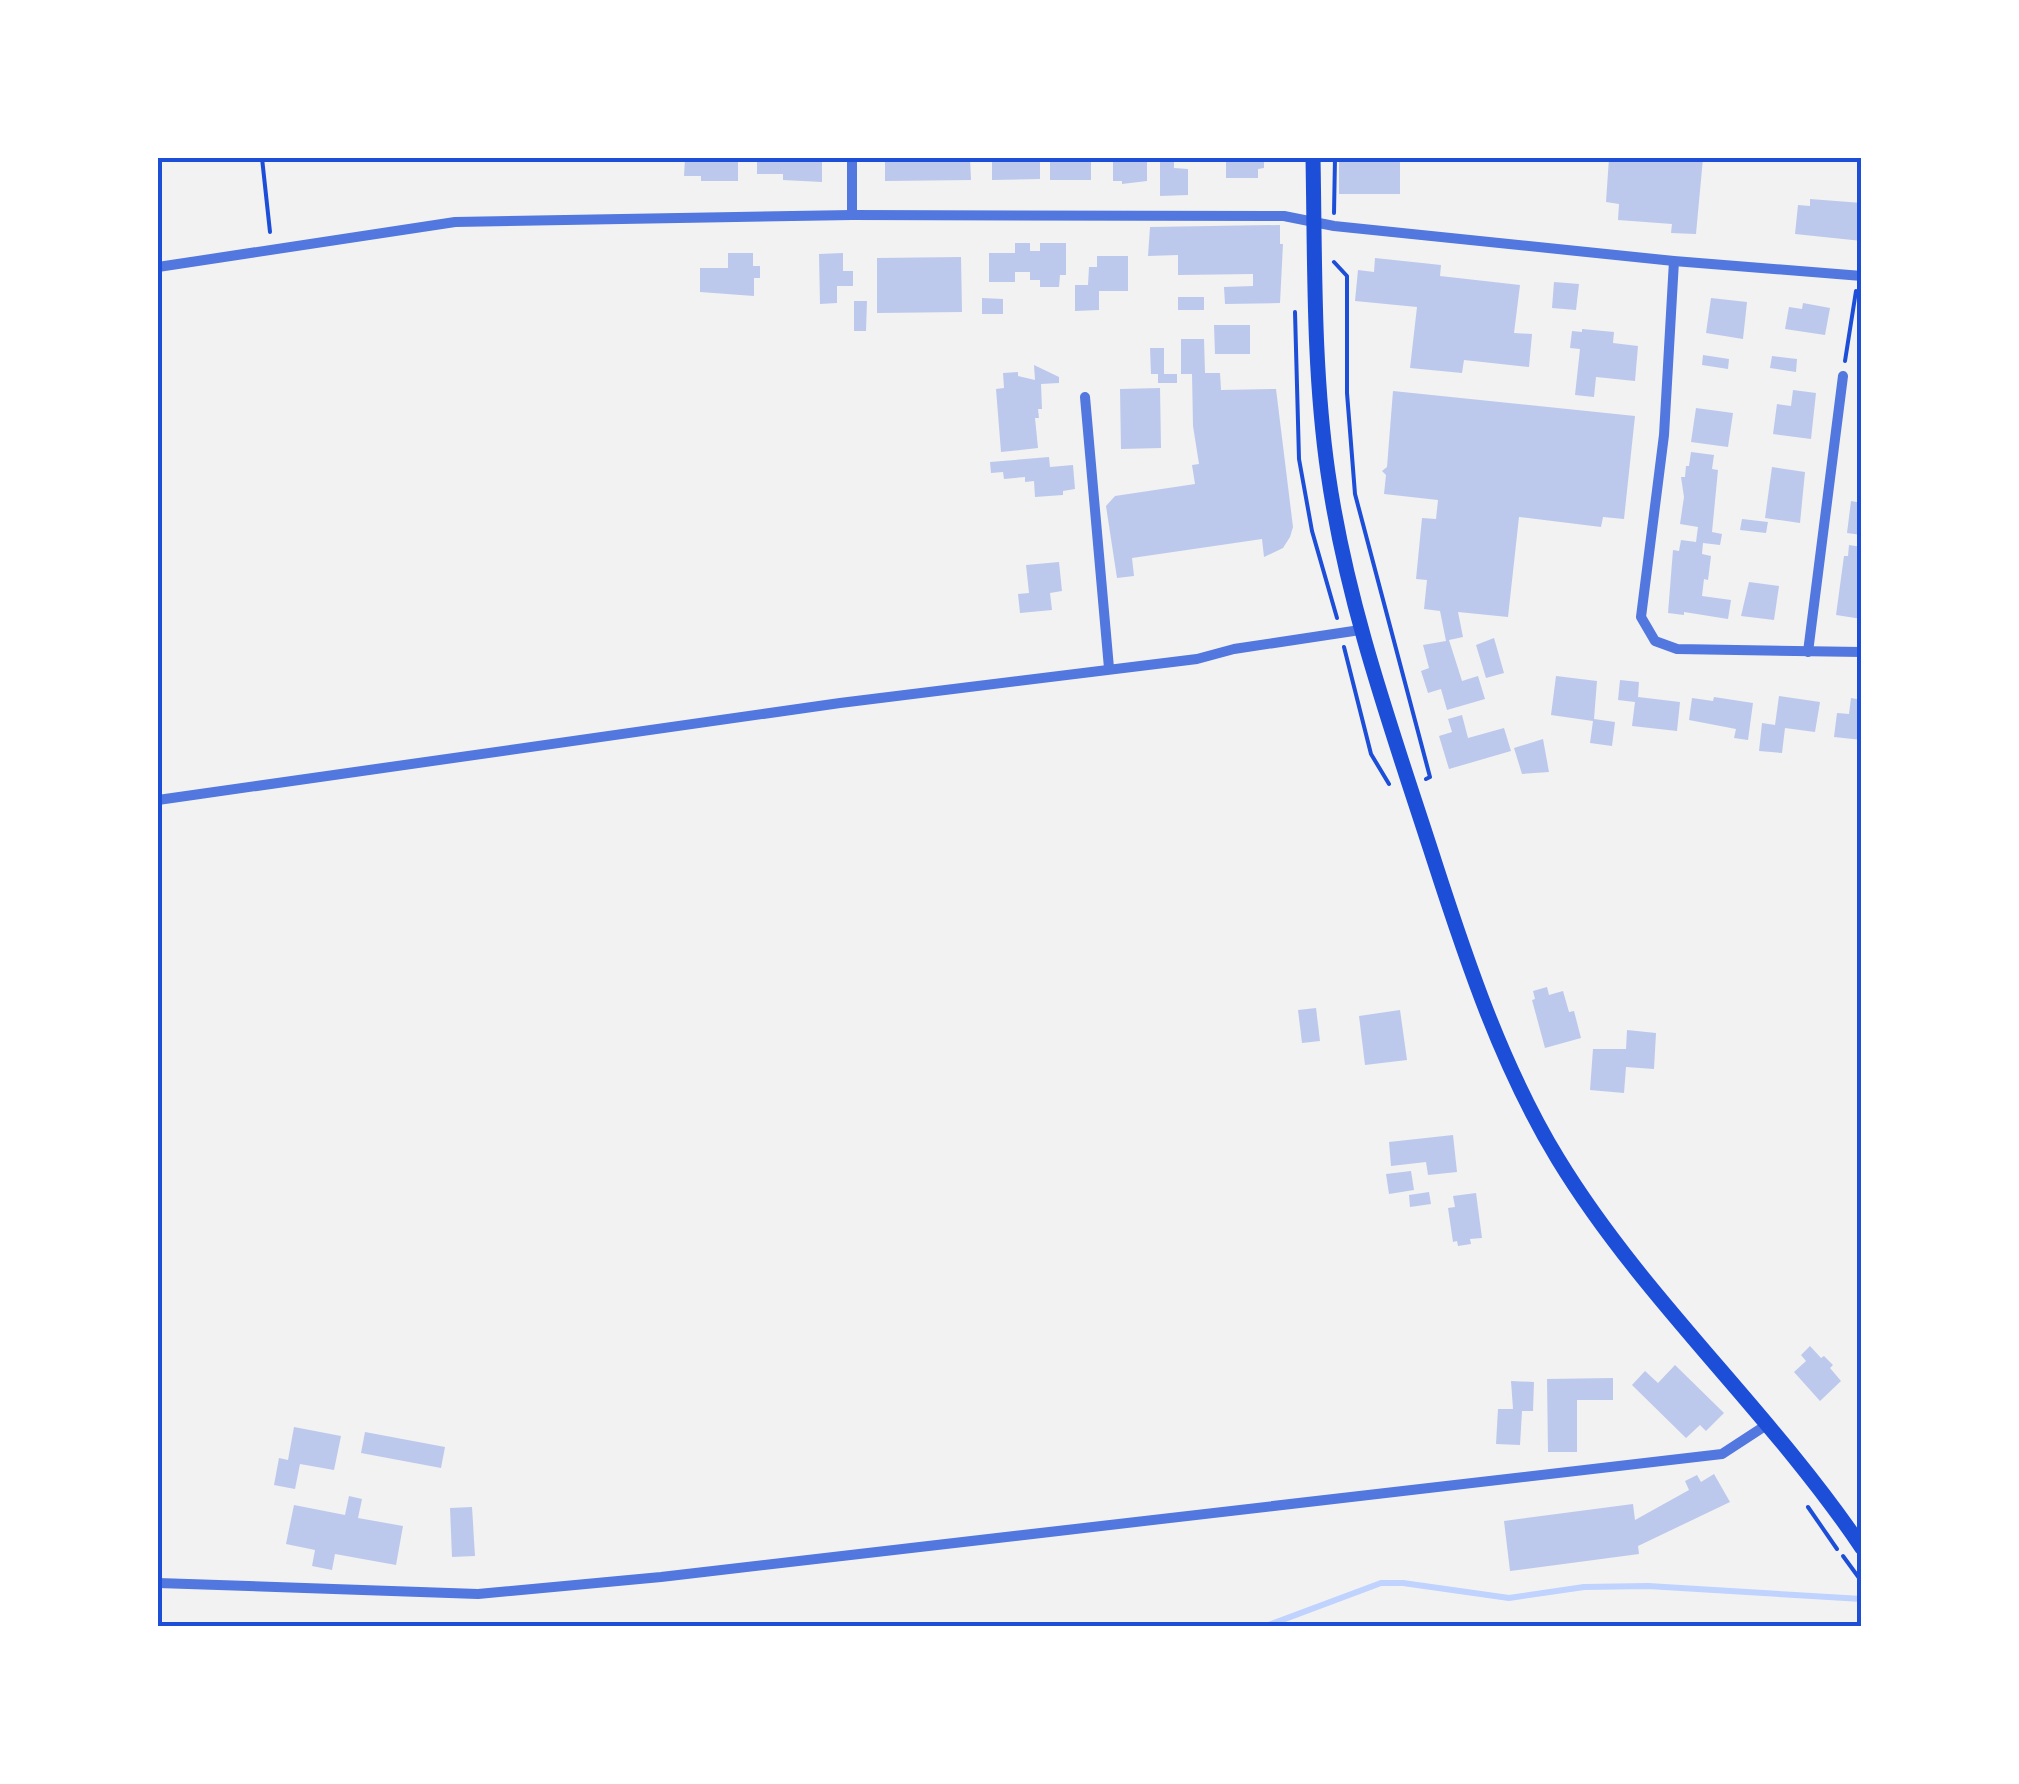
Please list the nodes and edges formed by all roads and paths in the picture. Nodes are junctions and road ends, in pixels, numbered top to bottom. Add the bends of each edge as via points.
1 (262, 158) edge
2 (852, 158) edge
3 (1313, 158) edge
4 (1335, 158) edge
5 (852, 215) junction
6 (1314, 222) junction
7 (1334, 226) junction
8 (272, 250) junction
9 (1674, 260) junction
10 (158, 267) edge
11 (1860, 276) edge
12 (1296, 306) dead end
13 (1843, 376) joint
14 (1085, 396) dead end
15 (1360, 630) junction
16 (1341, 633) junction
17 (1808, 652) junction
18 (1862, 652) edge
19 (1109, 668) junction
20 (1425, 779) dead end
21 (1392, 790) dead end
22 (158, 800) edge
23 (1768, 1424) junction
24 (1808, 1508) dead end
25 (1862, 1548) edge
26 (1862, 1582) edge
27 (158, 1583) edge

1 - 8 path
2 - 5 street
3 - 6 main road
4 - 7 path
5 - 6 street via 1284,216
5 - 8 street via 455,222
6 - 7 street
6 - 15 main road via 1328,475
7 - 9 street
7 - 20 path via 1334,266 1347,276 1355,494 1430,777
8 - 10 street
9 - 11 street
9 - 17 street via 1664,436 1641,617 1655,641 1677,649
11 - 13 path
12 - 16 path via 1300,458
13 - 17 street
14 - 19 street
15 - 16 street
15 - 23 main road via 1453,918 1521,1091 1558,1160 1632,1265
16 - 19 street
16 - 21 path via 1371,754
17 - 18 street
19 - 22 street
23 - 25 main road
23 - 27 street via 1722,1454 660,1577 478,1594
24 - 26 path

